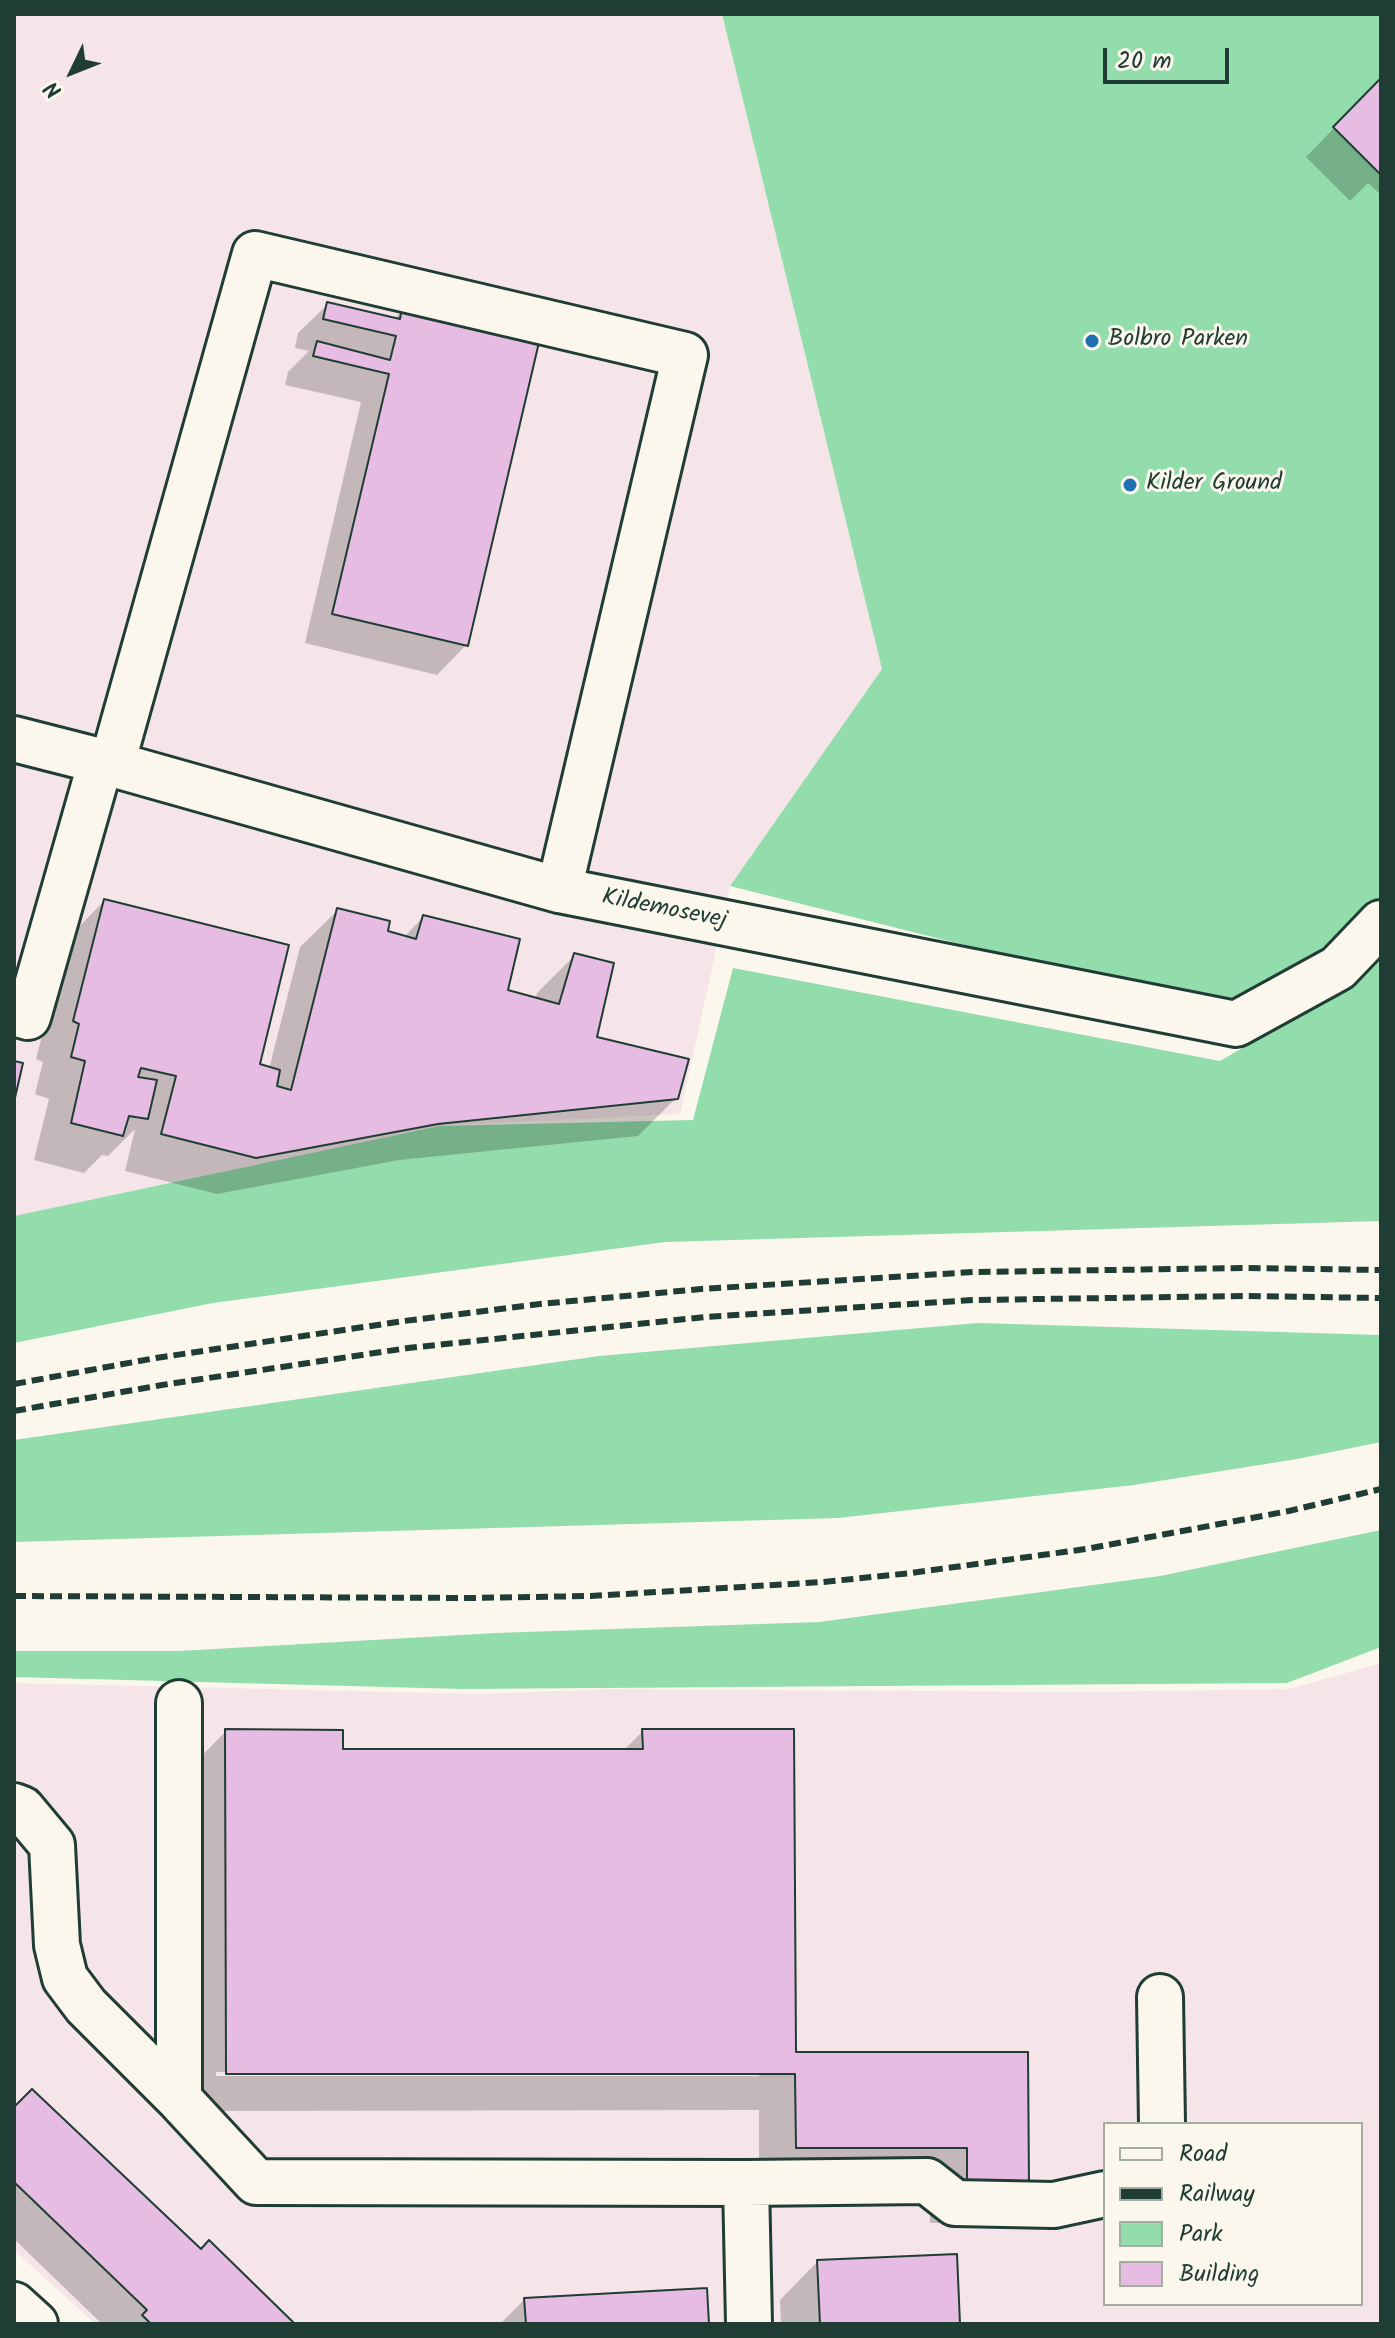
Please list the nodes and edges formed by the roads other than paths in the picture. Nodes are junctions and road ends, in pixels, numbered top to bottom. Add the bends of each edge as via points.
1 (14, 739) edge
2 (107, 762) junction
3 (559, 890) junction
4 (1381, 923) edge
5 (14, 1013) edge
6 (179, 1703) dead end
7 (14, 1806) edge
8 (1160, 1997) dead end
9 (179, 2099) junction
10 (1162, 2122) edge
11 (746, 2183) junction
12 (1103, 2194) edge
13 (14, 2305) edge
14 (35, 2324) edge
15 (749, 2324) edge

1 - 2 street, Kildemosevej
2 - 3 street, Kildemosevej
2 - 3 street via 255,254 685,355
2 - 5 street via 28,1017
3 - 4 street, Kildemosevej via 1236,1024 1338,968
6 - 9 street
7 - 9 street via 52,1845 57,1945 65,1978
8 - 10 street
9 - 11 street via 256,2182
11 - 12 street via 927,2181 955,2203 1054,2205
11 - 15 street
13 - 14 street

